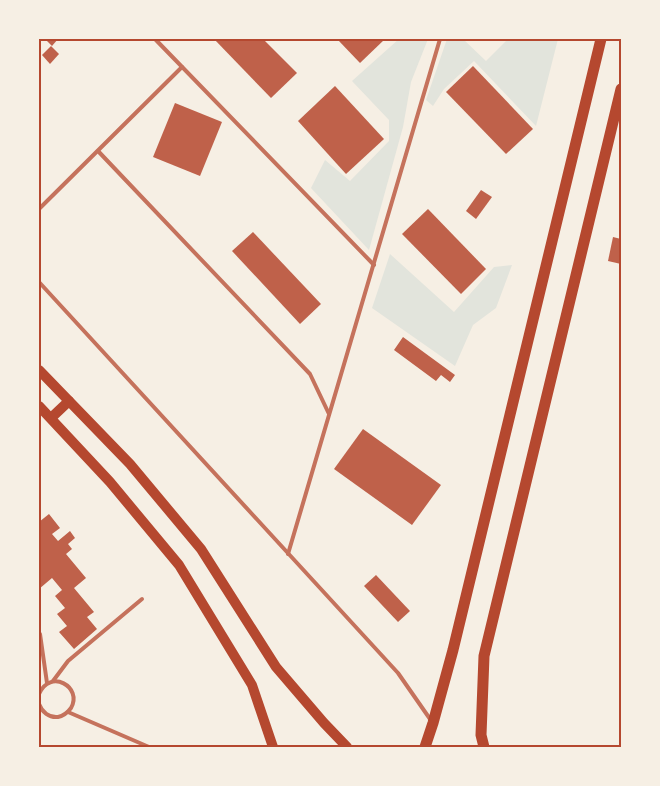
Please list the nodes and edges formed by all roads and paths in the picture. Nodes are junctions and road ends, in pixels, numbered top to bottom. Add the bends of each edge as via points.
1 (155, 39) edge
2 (440, 39) edge
3 (601, 39) edge
4 (182, 67) junction
5 (621, 89) edge
6 (98, 151) junction
7 (39, 209) edge
8 (374, 265) junction
9 (39, 282) edge
10 (39, 370) edge
11 (69, 402) junction
12 (39, 406) edge
13 (329, 415) junction
14 (50, 418) junction
15 (288, 554) junction
16 (142, 598) dead end
17 (40, 634) edge
18 (53, 681) junction
19 (47, 683) junction
20 (39, 694) edge
21 (39, 704) edge
22 (68, 712) junction
23 (433, 723) junction
24 (149, 747) edge
25 (273, 747) edge
26 (347, 747) edge
27 (425, 747) edge
28 (484, 747) edge

1 - 4 lane
2 - 8 lane
3 - 23 main road
4 - 6 lane
4 - 8 lane
5 - 28 main road via 484,656 481,735
6 - 7 lane
6 - 13 lane via 310,374
8 - 13 lane
9 - 15 lane
10 - 11 main road
11 - 14 main road
11 - 26 main road via 130,464 201,549 276,668
12 - 14 main road
13 - 15 lane
14 - 25 main road via 110,482 179,565 252,685
15 - 23 lane via 398,673
16 - 18 lane via 68,660
17 - 19 lane
18 - 19 lane
18 - 22 lane via 64,683 72,691 73,702
19 - 20 lane
21 - 22 lane via 41,710 52,716
22 - 24 lane
23 - 27 main road

